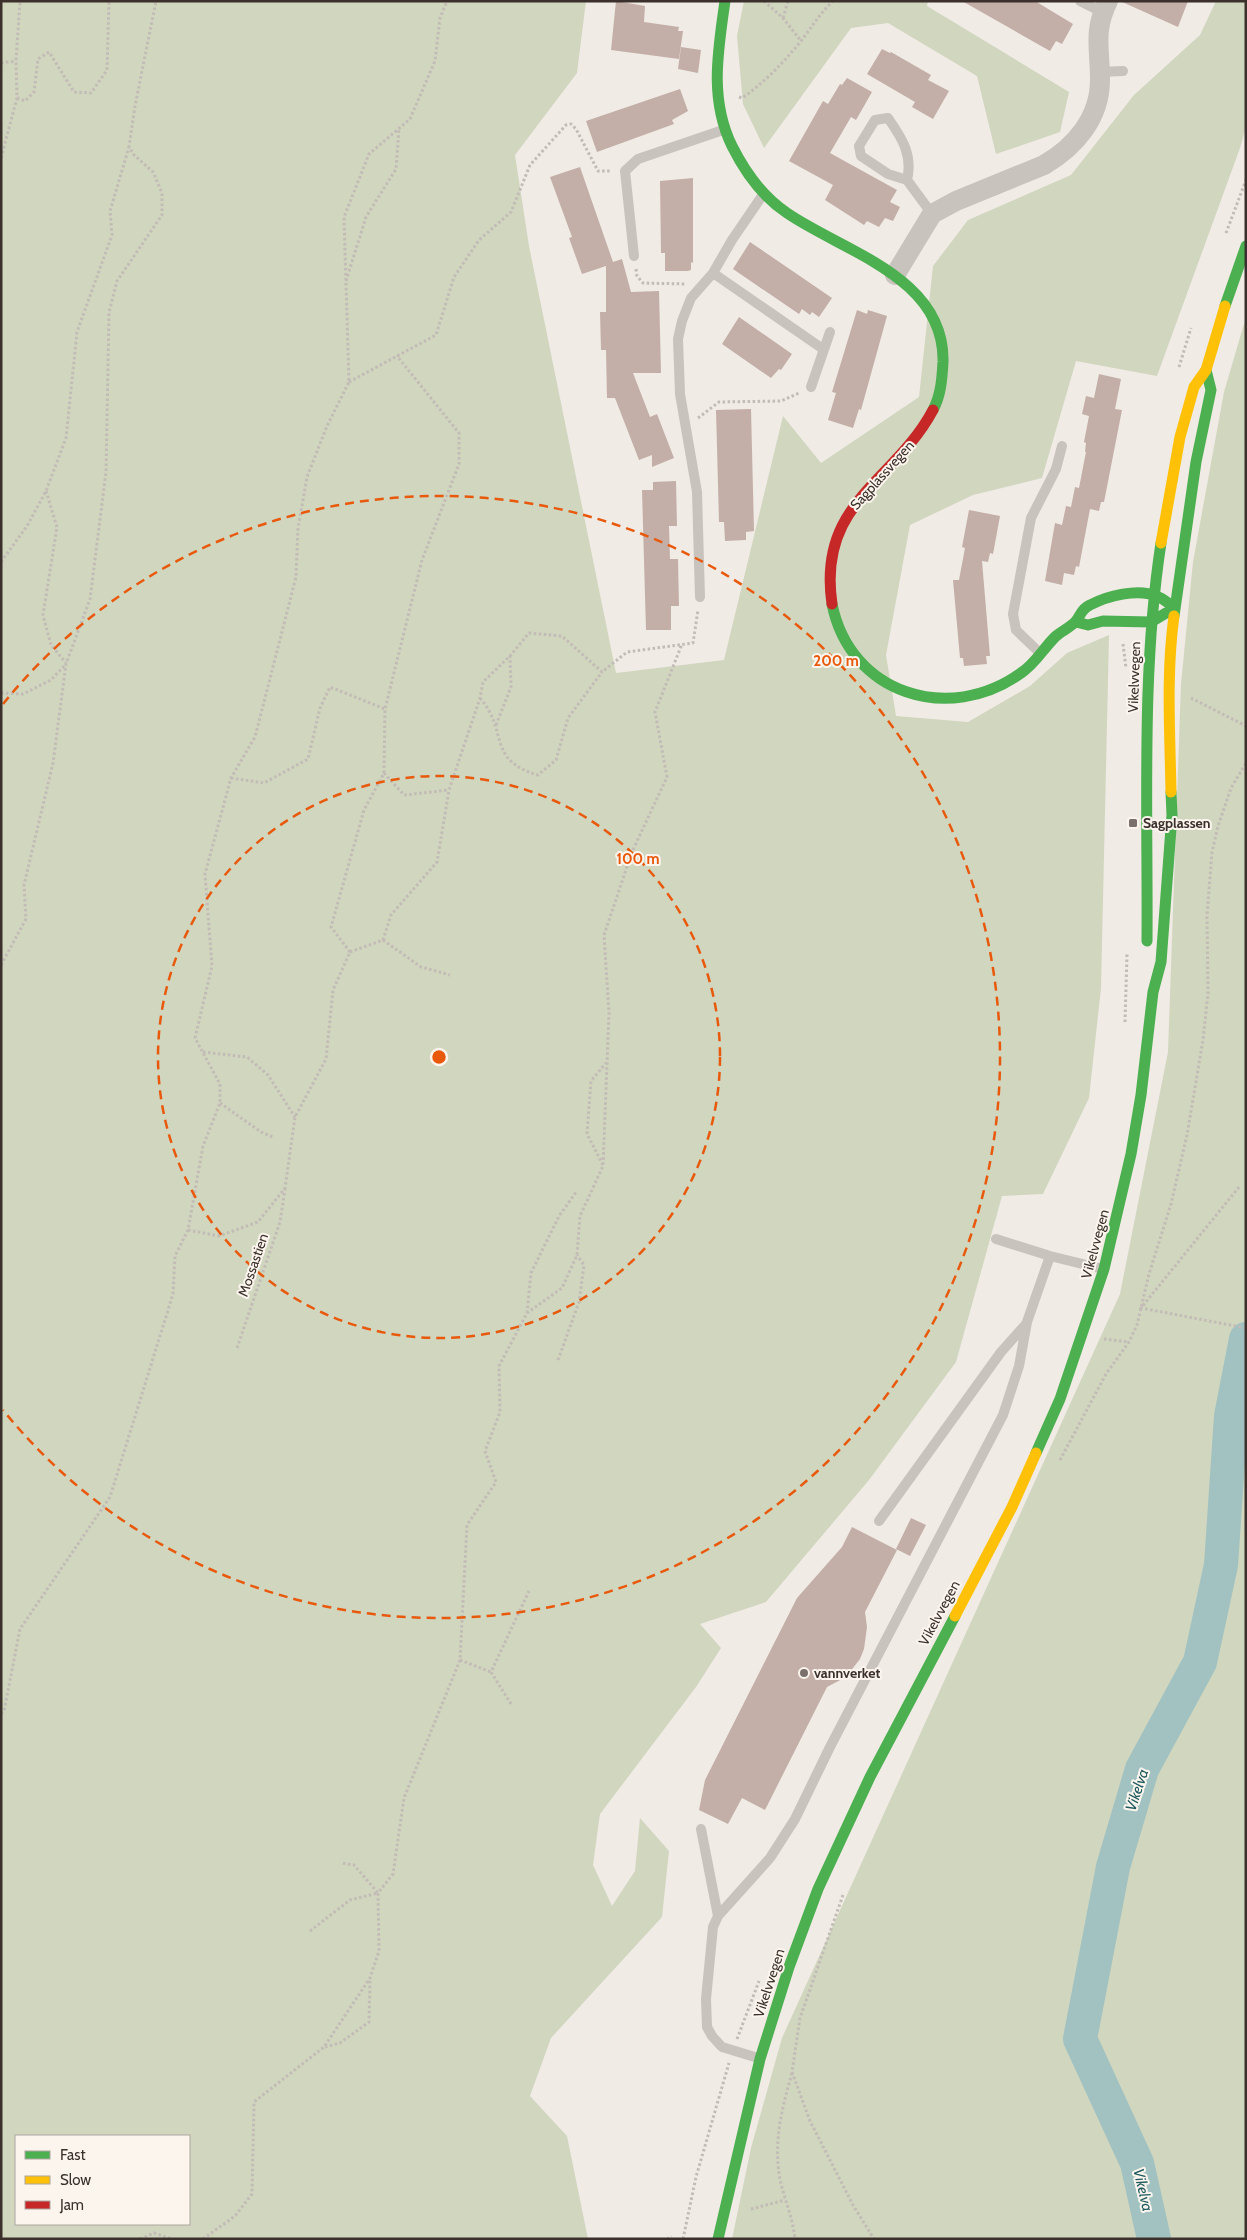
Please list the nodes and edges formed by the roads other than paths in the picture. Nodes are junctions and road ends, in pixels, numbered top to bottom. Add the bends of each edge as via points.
1 (725, 1) edge
2 (1080, 1) edge
3 (1105, 6) edge
4 (1123, 71) dead end
5 (1100, 72) junction
6 (724, 130) junction
7 (907, 180) junction
8 (764, 192) junction
9 (932, 214) junction
10 (1246, 246) edge
11 (634, 256) road end
12 (713, 273) junction
13 (895, 275) junction
14 (830, 332) dead end
15 (823, 349) junction
16 (1206, 370) junction
17 (812, 387) road end
18 (1062, 446) dead end
19 (1153, 594) junction
20 (700, 598) road end
21 (1175, 608) junction
22 (1076, 622) junction
23 (1151, 622) junction
24 (1041, 653) junction
25 (1147, 952) dead end
26 (1148, 970) dead end
27 (1152, 992) junction
28 (996, 1239) dead end
29 (1050, 1256) junction
30 (1104, 1270) junction
31 (1027, 1322) junction
32 (879, 1521) dead end
33 (701, 1829) dead end
34 (718, 1916) junction
35 (760, 2059) junction
36 (718, 2239) edge

1 - 6 street, Sagplassvegen via 717,86
2 - 3 lane
3 - 5 street via 1098,34
4 - 5 lane
5 - 9 street via 1097,101 1086,128 1057,158
6 - 8 street, Sagplassvegen via 741,164
6 - 11 lane via 638,159 625,171
7 - 7 lane via 910,158 902,139 888,118 876,120 859,146 861,156 888,174
7 - 9 lane
8 - 12 lane
8 - 13 street, Sagplassvegen via 786,212
9 - 13 street
10 - 16 street, Vikelvvegen
12 - 15 lane
12 - 20 lane via 686,308 678,339 680,394 697,492
13 - 24 street, Sagplassvegen via 918,296 934,318 943,349 943,377 938,399 926,425 859,498 843,524 832,562 830,584 838,625 855,655 873,675 906,693 937,699 953,700 986,692 1023,672
14 - 15 lane
15 - 17 lane
16 - 19 street, Vikelvvegen via 1194,387 1180,437
16 - 21 street, Vikelvvegen via 1210,390
18 - 24 lane via 1056,469 1031,518 1013,614 1016,630
19 - 21 street
19 - 22 street, Sagplassvegen via 1102,599 1081,610
19 - 23 street, Vikelvvegen
21 - 23 street
21 - 27 street, Vikelvvegen via 1169,684 1170,865 1161,962
22 - 23 street via 1088,625 1103,621
22 - 24 street, Sagplassvegen via 1060,632
23 - 25 street, Vikelvvegen
26 - 27 street, Vikelvvegen
27 - 30 street, Vikelvvegen via 1132,1154
28 - 29 lane
29 - 30 lane
29 - 31 lane
30 - 35 street, Vikelvvegen via 1060,1399 1012,1507 870,1777 818,1889 789,1966
31 - 32 lane via 1001,1352
31 - 34 lane via 1019,1366 1003,1415 830,1746 795,1820 770,1858
33 - 34 lane
34 - 35 lane via 711,1938 706,2012 708,2027 722,2047
35 - 36 street, Vikelvvegen

